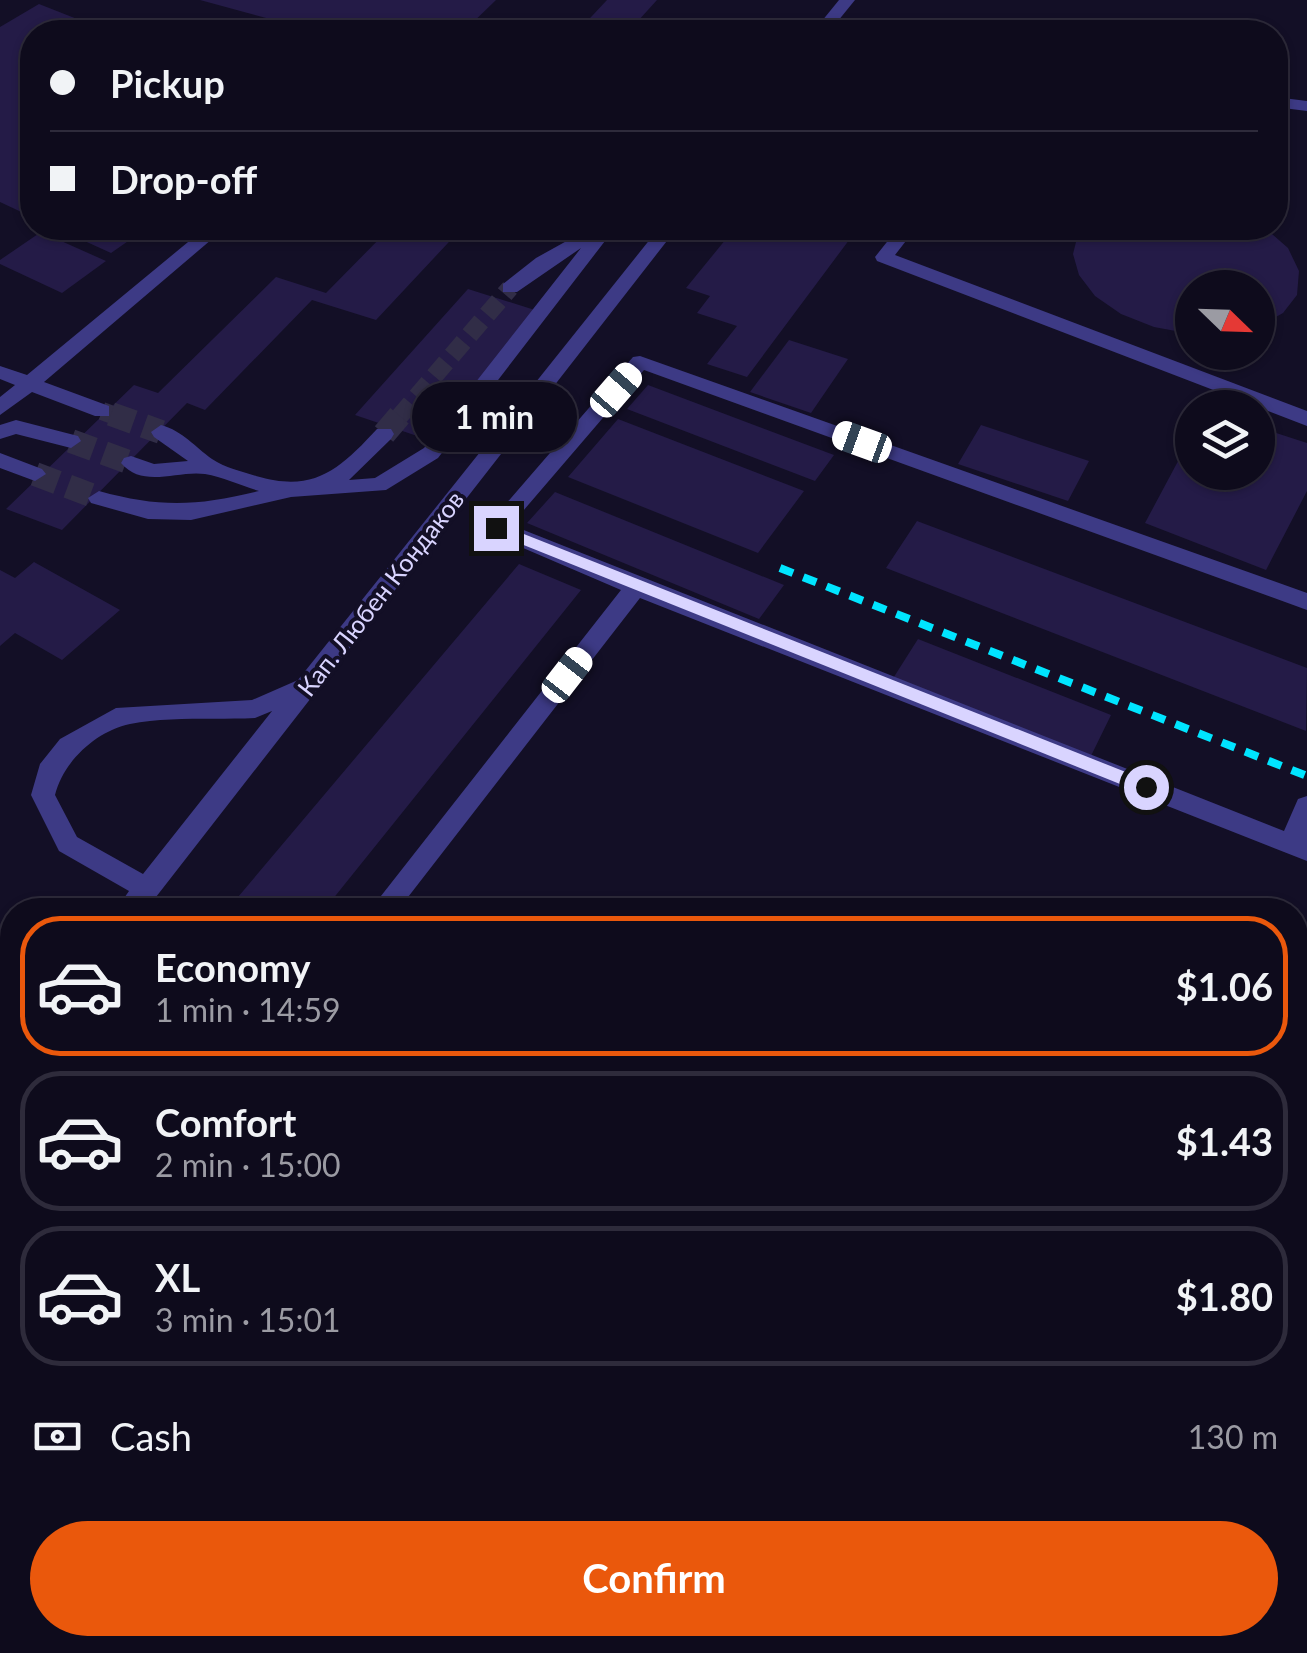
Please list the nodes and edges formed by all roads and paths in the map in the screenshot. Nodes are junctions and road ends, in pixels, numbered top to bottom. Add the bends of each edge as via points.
1 (846, 0) edge
2 (830, 20) edge
3 (202, 240) edge
4 (582, 240) edge
5 (596, 240) edge
6 (659, 240) edge
7 (897, 240) edge
8 (510, 288) tunnel mouth
9 (0, 372) edge
10 (28, 384) junction
11 (0, 408) edge
12 (102, 410) tunnel mouth
13 (1307, 419) edge
14 (0, 432) edge
15 (162, 432) tunnel mouth
16 (384, 434) tunnel mouth
17 (70, 441) tunnel mouth
18 (0, 460) edge
19 (131, 463) tunnel mouth
20 (207, 467) junction
21 (35, 474) tunnel mouth
22 (319, 489) junction
23 (282, 493) junction
24 (98, 498) tunnel mouth
25 (636, 587) junction
26 (1307, 602) edge
27 (308, 685) junction
28 (1307, 806) edge
29 (1299, 847) edge
30 (147, 889) junction
31 (139, 898) edge
32 (391, 898) edge

1 - 2 street
3 - 10 street
4 - 8 street
5 - 22 street via 431,453 379,484
6 - 27 street, Кап. Любен Кондаков
7 - 13 street via 884,257
9 - 10 street
10 - 11 street
10 - 12 street
14 - 17 street via 40,430
15 - 20 street via 179,438
16 - 22 street
18 - 21 street
19 - 20 street via 153,470
20 - 23 street
22 - 23 street
23 - 24 street via 162,515
25 - 26 street via 496,528 640,362
25 - 29 street
25 - 32 street
27 - 30 street, Кап. Любен Кондаков
27 - 30 street via 254,709 124,716 69,746 49,771 43,794 68,844
28 - 29 street
30 - 31 street, Кап. Любен Кондаков

